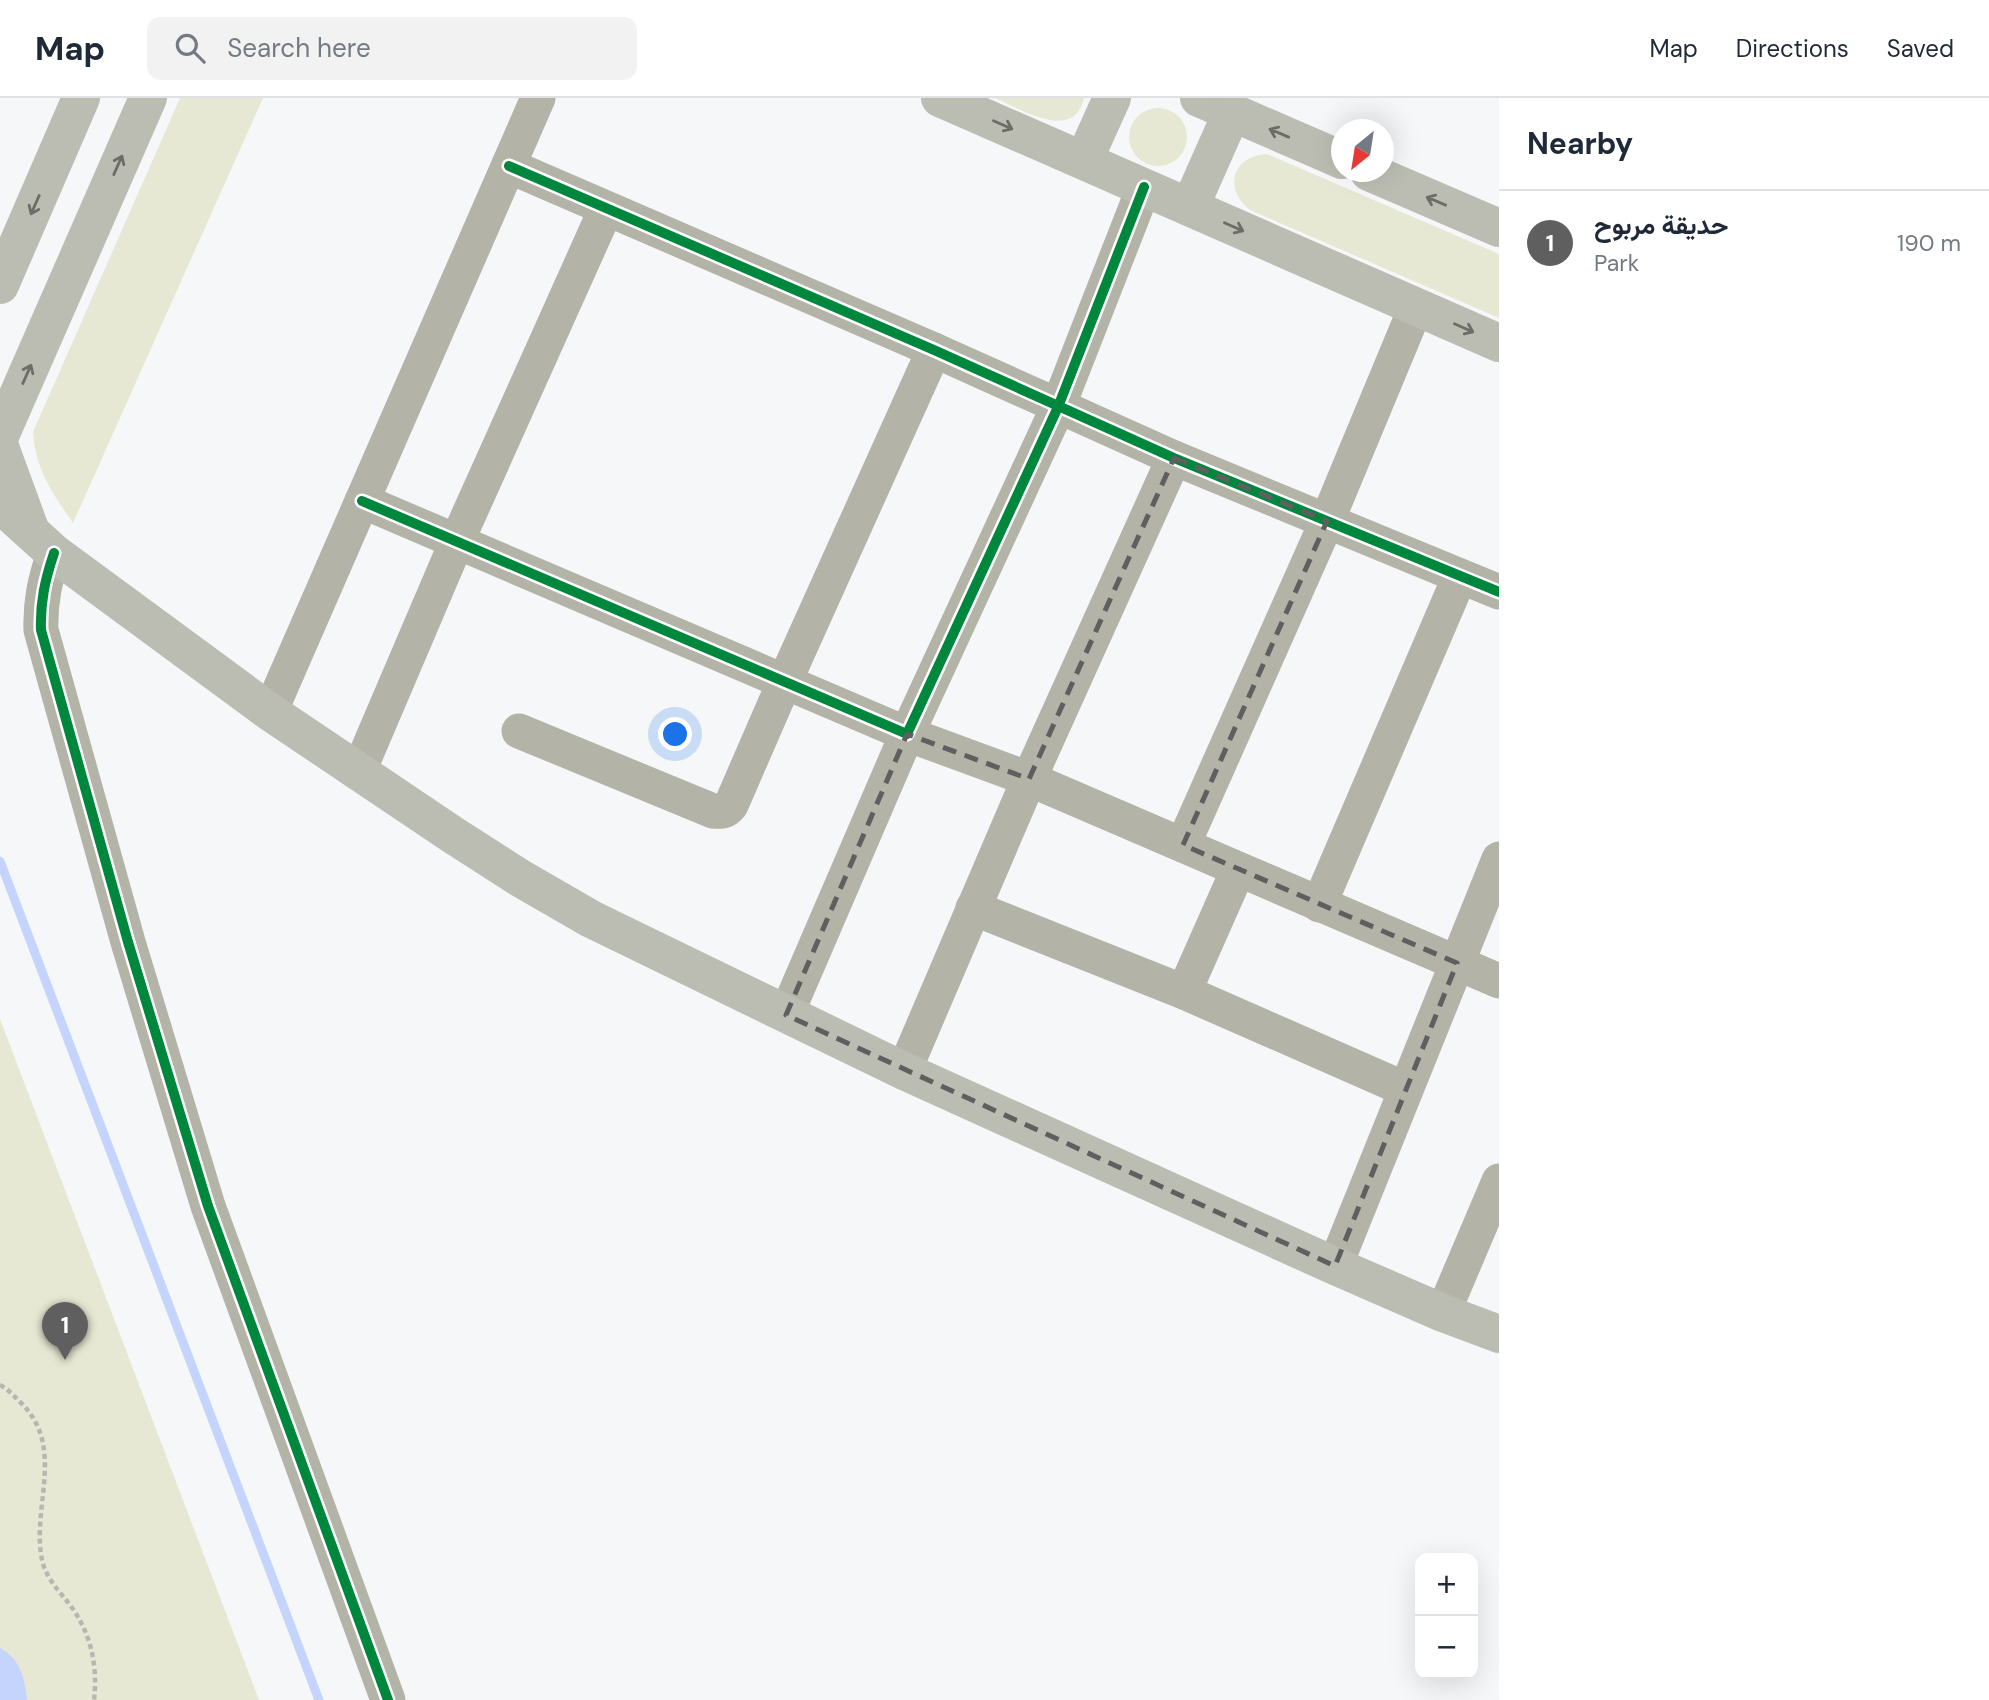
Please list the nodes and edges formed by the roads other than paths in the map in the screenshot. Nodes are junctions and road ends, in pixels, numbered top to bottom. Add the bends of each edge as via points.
1 (82, 98) edge
2 (148, 98) edge
3 (538, 98) edge
4 (940, 98) edge
5 (1112, 98) edge
6 (1215, 105) edge
7 (1331, 155) edge
8 (1084, 160) junction
9 (509, 166) junction
10 (1392, 182) edge
11 (1144, 187) junction
12 (1190, 207) junction
13 (606, 209) junction
14 (1499, 228) edge
15 (0, 284) edge
16 (1416, 307) junction
17 (1499, 343) edge
18 (934, 350) junction
19 (1058, 407) junction
20 (0, 436) edge
21 (0, 447) edge
22 (1174, 458) junction
23 (362, 501) junction
24 (0, 504) edge
25 (1327, 521) junction
26 (457, 541) junction
27 (42, 542) junction
28 (1460, 576) junction
29 (1499, 592) edge
30 (784, 682) junction
31 (270, 712) junction
32 (519, 732) dead end
33 (907, 734) junction
34 (358, 772) junction
35 (1029, 779) junction
36 (1182, 845) junction
37 (1499, 859) edge
38 (1238, 870) junction
39 (1319, 905) junction
40 (973, 908) junction
41 (1457, 963) junction
42 (1499, 981) edge
43 (1184, 992) junction
44 (786, 1015) junction
45 (904, 1071) junction
46 (1405, 1089) junction
47 (1499, 1181) edge
48 (1335, 1266) junction
49 (1443, 1313) junction
50 (1499, 1334) edge
51 (388, 1700) edge

1 -> 15 main road
20 -> 2 main road
3 - 9 street
4 -> 8 main road
5 - 8 main road
7 -> 6 main road
6 - 12 main road
8 - 11 main road
9 - 13 street
9 - 23 street
14 -> 10 main road
11 - 12 main road
11 - 19 street
12 -> 16 main road
13 - 18 street
13 - 26 street
16 -> 17 main road
16 - 25 street
18 - 19 street
18 - 30 street
19 - 22 street
19 - 33 street
21 - 27 main road
22 - 25 street
22 - 35 street
23 - 26 street
23 - 31 street
24 - 27 main road
25 - 28 street
25 - 36 street
26 - 30 street
26 - 34 street
27 - 31 main road
27 - 51 street via 41,630 128,942 208,1206
28 - 29 street
28 - 39 street
30 - 32 street via 731,805 722,812
30 - 33 street
31 - 34 main road
33 - 35 street
33 - 44 street
34 - 44 main road via 591,919
35 - 36 street
35 - 40 street
36 - 38 street
37 - 41 street
38 - 39 street
38 - 43 street
39 - 41 street
40 - 43 street
40 - 45 street
41 - 42 street
41 - 46 street
43 - 46 street
44 - 45 main road
45 - 48 main road
46 - 48 street
47 - 49 street
48 - 49 main road
49 - 50 main road

